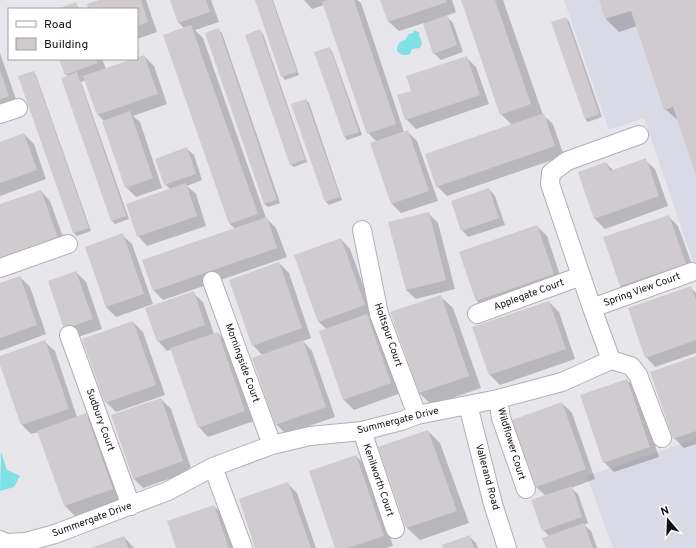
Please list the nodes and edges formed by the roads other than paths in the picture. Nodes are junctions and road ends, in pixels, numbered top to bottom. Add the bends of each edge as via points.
1 (18, 108) dead end
2 (0, 114) edge
3 (639, 135) dead end
4 (362, 230) dead end
5 (68, 244) dead end
6 (0, 268) edge
7 (692, 272) dead end
8 (581, 276) junction
9 (212, 281) dead end
10 (592, 308) junction
11 (477, 314) dead end
12 (69, 335) dead end
13 (611, 360) junction
14 (498, 399) junction
15 (468, 405) junction
16 (417, 415) junction
17 (362, 431) junction
18 (662, 438) dead end
19 (272, 445) junction
20 (213, 467) junction
21 (526, 489) dead end
22 (131, 506) junction
23 (395, 529) dead end
24 (0, 540) edge
25 (58, 541) edge
26 (242, 548) edge
27 (507, 548) edge

1 - 2 street
3 - 8 street via 567,161 551,173 550,184
4 - 16 street, Holtspur Court via 379,314
5 - 6 street
7 - 10 street, Spring View Court
8 - 10 street
8 - 11 street, Applegate Court
9 - 19 street, Morningside Court
10 - 13 street
12 - 22 street, Sudbury Court
13 - 14 street, Summergate Drive via 562,382
13 - 18 street via 631,366 638,375
14 - 15 street, Summergate Drive
14 - 21 street, Wildflower Court via 501,418
15 - 16 street, Summergate Drive
15 - 27 street, Vallerand Road
16 - 17 street, Summergate Drive
17 - 19 street, Summergate Drive via 310,436
17 - 23 street, Kenilworth Court
19 - 20 street, Summergate Drive
20 - 22 street, Summergate Drive via 168,492
20 - 26 street
22 - 25 street, Summergate Drive
24 - 25 street, Summergate Drive via 6,543

